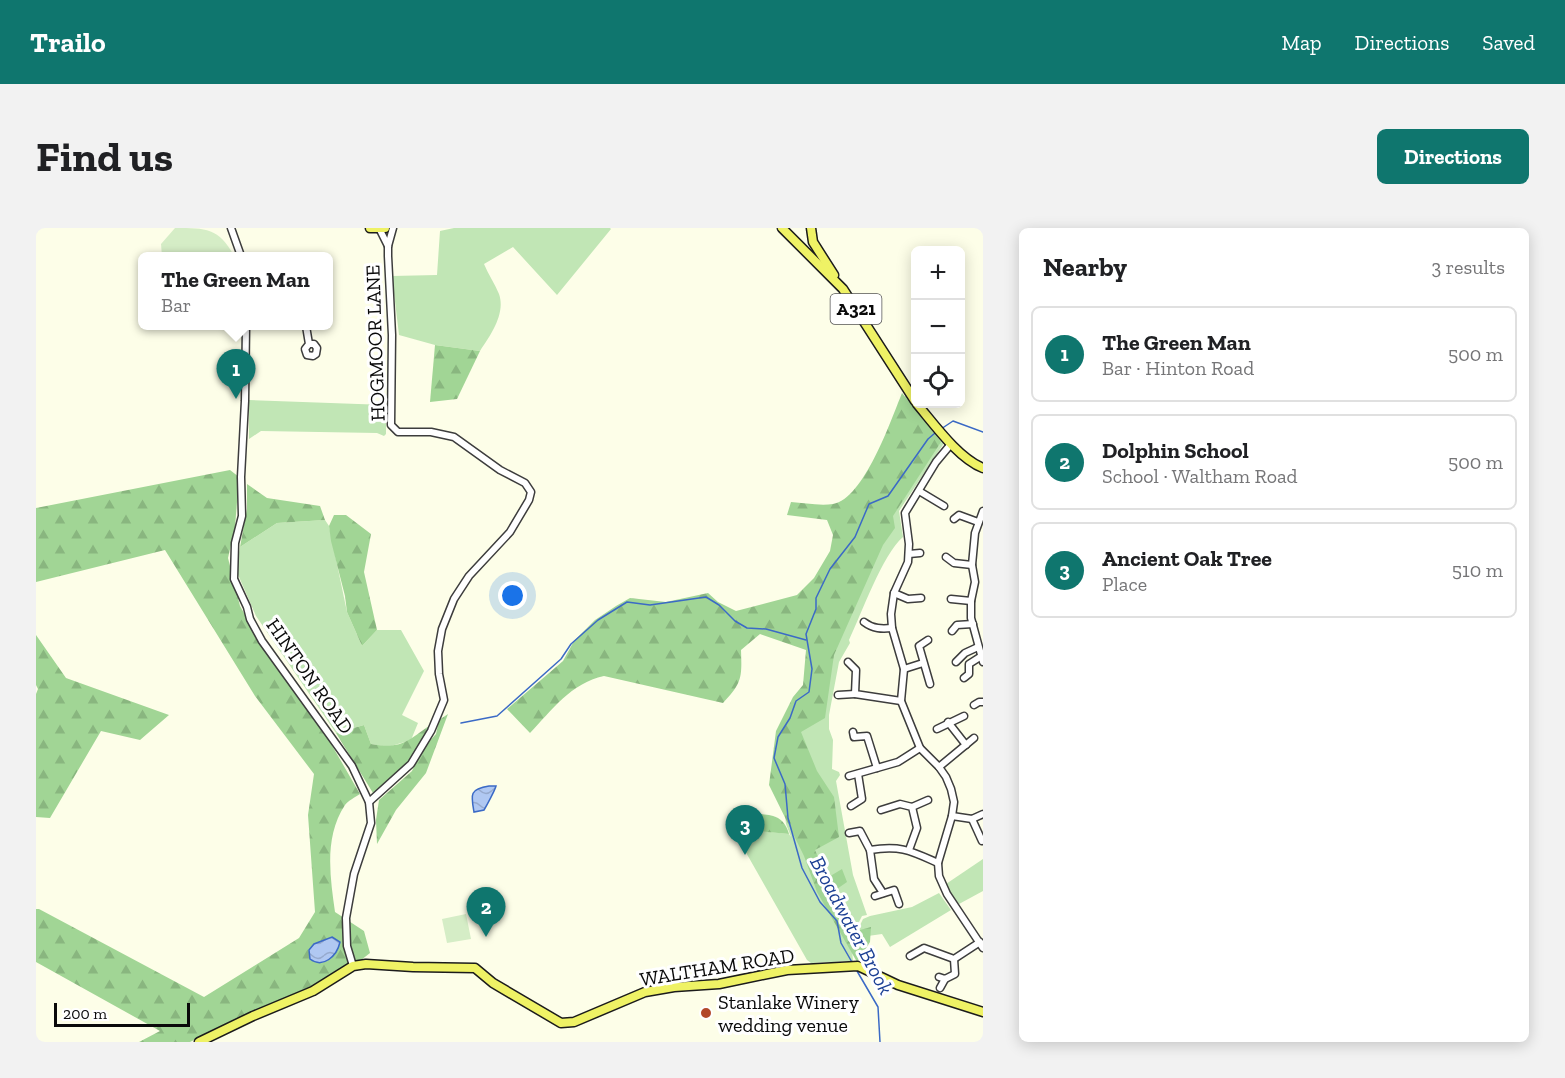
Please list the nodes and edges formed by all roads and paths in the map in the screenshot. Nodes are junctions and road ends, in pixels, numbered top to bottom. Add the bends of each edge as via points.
1 (231, 228) edge
2 (369, 228) edge
3 (379, 228) edge
4 (385, 228) edge
5 (393, 228) edge
6 (782, 228) edge
7 (811, 228) edge
8 (388, 246) junction
9 (816, 246) junction
10 (240, 252) edge
11 (807, 253) junction
12 (837, 283) junction
13 (246, 330) edge
14 (307, 330) edge
15 (309, 344) dead end
16 (911, 394) edge
17 (921, 408) edge
18 (951, 444) junction
19 (983, 468) edge
20 (919, 490) junction
21 (944, 506) dead end
22 (983, 511) edge
23 (954, 519) dead end
24 (978, 522) junction
25 (974, 544) junction
26 (983, 545) edge
27 (920, 553) dead end
28 (909, 554) junction
29 (946, 557) dead end
30 (972, 565) junction
31 (894, 593) junction
32 (921, 598) dead end
33 (912, 600) junction
34 (955, 601) dead end
35 (971, 601) junction
36 (912, 609) dead end
37 (864, 622) dead end
38 (973, 624) junction
39 (892, 628) junction
40 (952, 630) dead end
41 (928, 640) dead end
42 (978, 647) junction
43 (982, 659) edge
44 (848, 662) dead end
45 (956, 662) dead end
46 (923, 663) junction
47 (904, 669) junction
48 (964, 678) dead end
49 (930, 684) dead end
50 (855, 694) junction
51 (838, 695) dead end
52 (901, 701) junction
53 (983, 702) edge
54 (974, 705) dead end
55 (964, 716) dead end
56 (948, 722) junction
57 (937, 729) dead end
58 (853, 735) dead end
59 (974, 738) dead end
60 (966, 745) junction
61 (920, 748) junction
62 (939, 766) junction
63 (877, 768) junction
64 (858, 774) junction
65 (849, 776) dead end
66 (928, 800) dead end
67 (369, 802) junction
68 (851, 806) dead end
69 (912, 807) junction
70 (881, 810) dead end
71 (983, 814) edge
72 (952, 816) junction
73 (972, 819) junction
74 (849, 833) dead end
75 (982, 841) edge
76 (870, 850) junction
77 (909, 850) junction
78 (938, 863) junction
79 (883, 893) junction
80 (874, 896) dead end
81 (899, 904) dead end
82 (973, 916) dead end
83 (966, 921) junction
84 (981, 945) edge
85 (909, 956) dead end
86 (954, 959) junction
87 (354, 966) junction
88 (940, 988) dead end
89 (983, 1012) edge
90 (199, 1042) edge

1 - 10 street
2 - 3 main road
3 - 4 main road
3 - 8 street, HOGMOOR LANE
5 - 8 street, HOGMOOR LANE
6 - 11 main road, A321
7 - 9 main road
8 - 67 street, HOGMOOR LANE via 392,427 398,432 454,437 531,488 529,500 510,532 469,576 442,628 438,651 444,700 431,731 411,764
9 - 11 main road
9 - 12 main road
11 - 12 main road, A321
12 - 16 main road, A321
13 - 67 street, HINTON ROAD via 242,516 235,543 234,579 262,641 352,766
14 - 15 street
17 - 18 main road, A321
18 - 19 main road, A321
18 - 20 street
20 - 21 street
20 - 28 street via 905,513
22 - 24 street
23 - 24 street via 959,515
24 - 25 street
25 - 26 street
25 - 30 street
27 - 28 street
28 - 31 street
29 - 30 street via 954,563
30 - 35 street via 975,582
31 - 33 street
31 - 39 street
32 - 33 street
33 - 36 street
34 - 35 street
35 - 38 street
37 - 39 street via 882,629
38 - 40 street via 957,624
38 - 42 street
39 - 47 street
41 - 46 street via 919,646
42 - 43 street
42 - 45 street
43 - 48 street via 969,664 969,674
44 - 50 street via 859,669
46 - 47 street
46 - 49 street
47 - 52 street
50 - 51 street
50 - 52 street
52 - 61 street
53 - 54 street
55 - 56 street
56 - 57 street
56 - 60 street
58 - 63 street via 867,733
59 - 60 street
60 - 62 street
61 - 62 street
61 - 63 street via 898,762
62 - 72 street via 951,789
63 - 64 street
64 - 65 street
64 - 68 street via 865,801
66 - 69 street
67 - 87 street, HINTON ROAD via 372,823 354,874 346,918 347,946
69 - 70 street via 900,804
69 - 77 street via 917,828
71 - 73 street
72 - 73 street
72 - 78 street
73 - 75 street
74 - 76 street via 860,831
76 - 77 street
76 - 79 street via 874,879
77 - 78 street
78 - 83 street via 941,883
79 - 80 street
79 - 81 street via 894,890
82 - 83 street
83 - 84 street
84 - 86 street
85 - 86 street via 924,948
86 - 88 street via 955,974 942,978
87 - 89 main road, WALTHAM ROAD via 475,968 561,1023 574,1022 655,990 718,984 787,970 854,967
87 - 90 main road via 314,991

